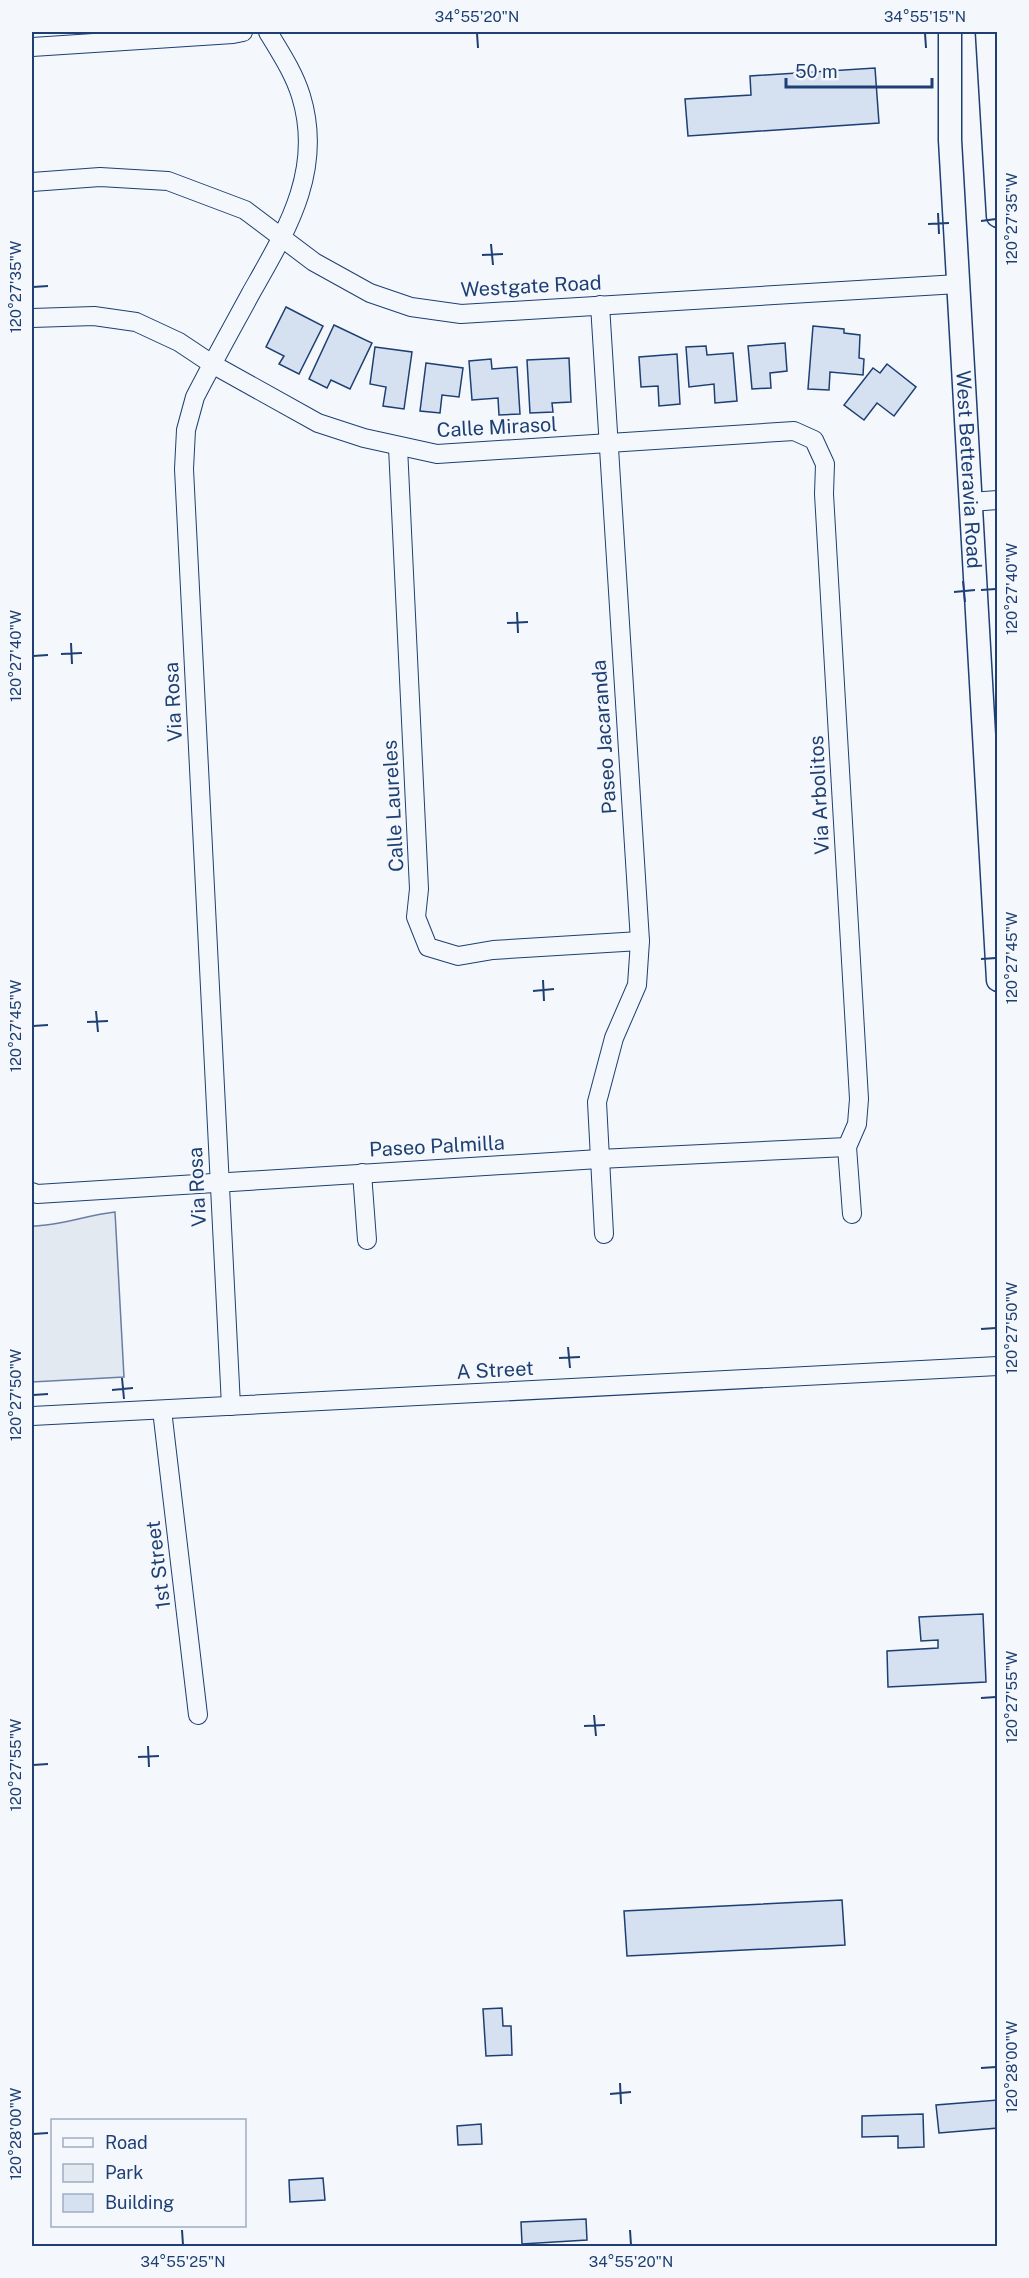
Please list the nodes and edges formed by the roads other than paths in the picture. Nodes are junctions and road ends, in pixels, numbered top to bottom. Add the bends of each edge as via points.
1 (243, 32) edge
2 (268, 32) edge
3 (950, 32) edge
4 (987, 32) edge
5 (32, 47) edge
6 (32, 182) edge
7 (998, 216) edge
8 (282, 237) junction
9 (958, 284) junction
10 (600, 305) junction
11 (32, 318) edge
12 (212, 364) junction
13 (814, 440) joint
14 (607, 444) junction
15 (398, 447) junction
16 (998, 500) edge
17 (970, 502) junction
18 (640, 941) junction
19 (998, 980) edge
20 (847, 1147) junction
21 (599, 1159) junction
22 (362, 1173) junction
23 (219, 1182) junction
24 (32, 1192) edge
25 (852, 1214) dead end
26 (604, 1234) dead end
27 (367, 1240) dead end
28 (998, 1366) edge
29 (231, 1406) junction
30 (162, 1410) junction
31 (32, 1416) edge
32 (198, 1715) dead end

1 - 5 street
2 - 8 street, Via Rosa via 301,97 308,133 306,171 293,217
3 - 9 street, West Betteravia Road via 950,140
4 - 7 street
6 - 8 street, Westgate Road via 100,177 168,181 244,210
8 - 10 street, Westgate Road via 314,261 370,293 411,307 461,314
8 - 12 street, Via Rosa
9 - 10 street, Westgate Road
9 - 17 street, West Betteravia Road
10 - 14 street, Paseo Jacaranda
11 - 12 street, Calle Mirasol via 94,316 136,322 179,342
12 - 15 street, Calle Mirasol via 318,423
12 - 23 street, Via Rosa via 195,397 186,430 184,469
13 - 14 street, Calle Mirasol via 794,431
13 - 20 street, Via Arbolitos via 825,464 859,1099 856,1124
14 - 15 street, Calle Mirasol via 437,454
14 - 18 street, Paseo Jacaranda
15 - 18 street, Calle Laureles via 419,889 416,917 428,947 458,956 493,950
16 - 17 street
17 - 19 street, West Betteravia Road
18 - 21 street, Paseo Jacaranda via 637,985 614,1038 597,1102
20 - 21 street, Paseo Palmilla
20 - 25 street
21 - 22 street, Paseo Palmilla
21 - 26 street, Paseo Jacaranda
22 - 23 street, Paseo Palmilla
22 - 27 street
23 - 24 street, Paseo Palmilla
23 - 29 street, Via Rosa
28 - 29 street, A Street
29 - 30 street, A Street
30 - 31 street, A Street
30 - 32 street, 1st Street

